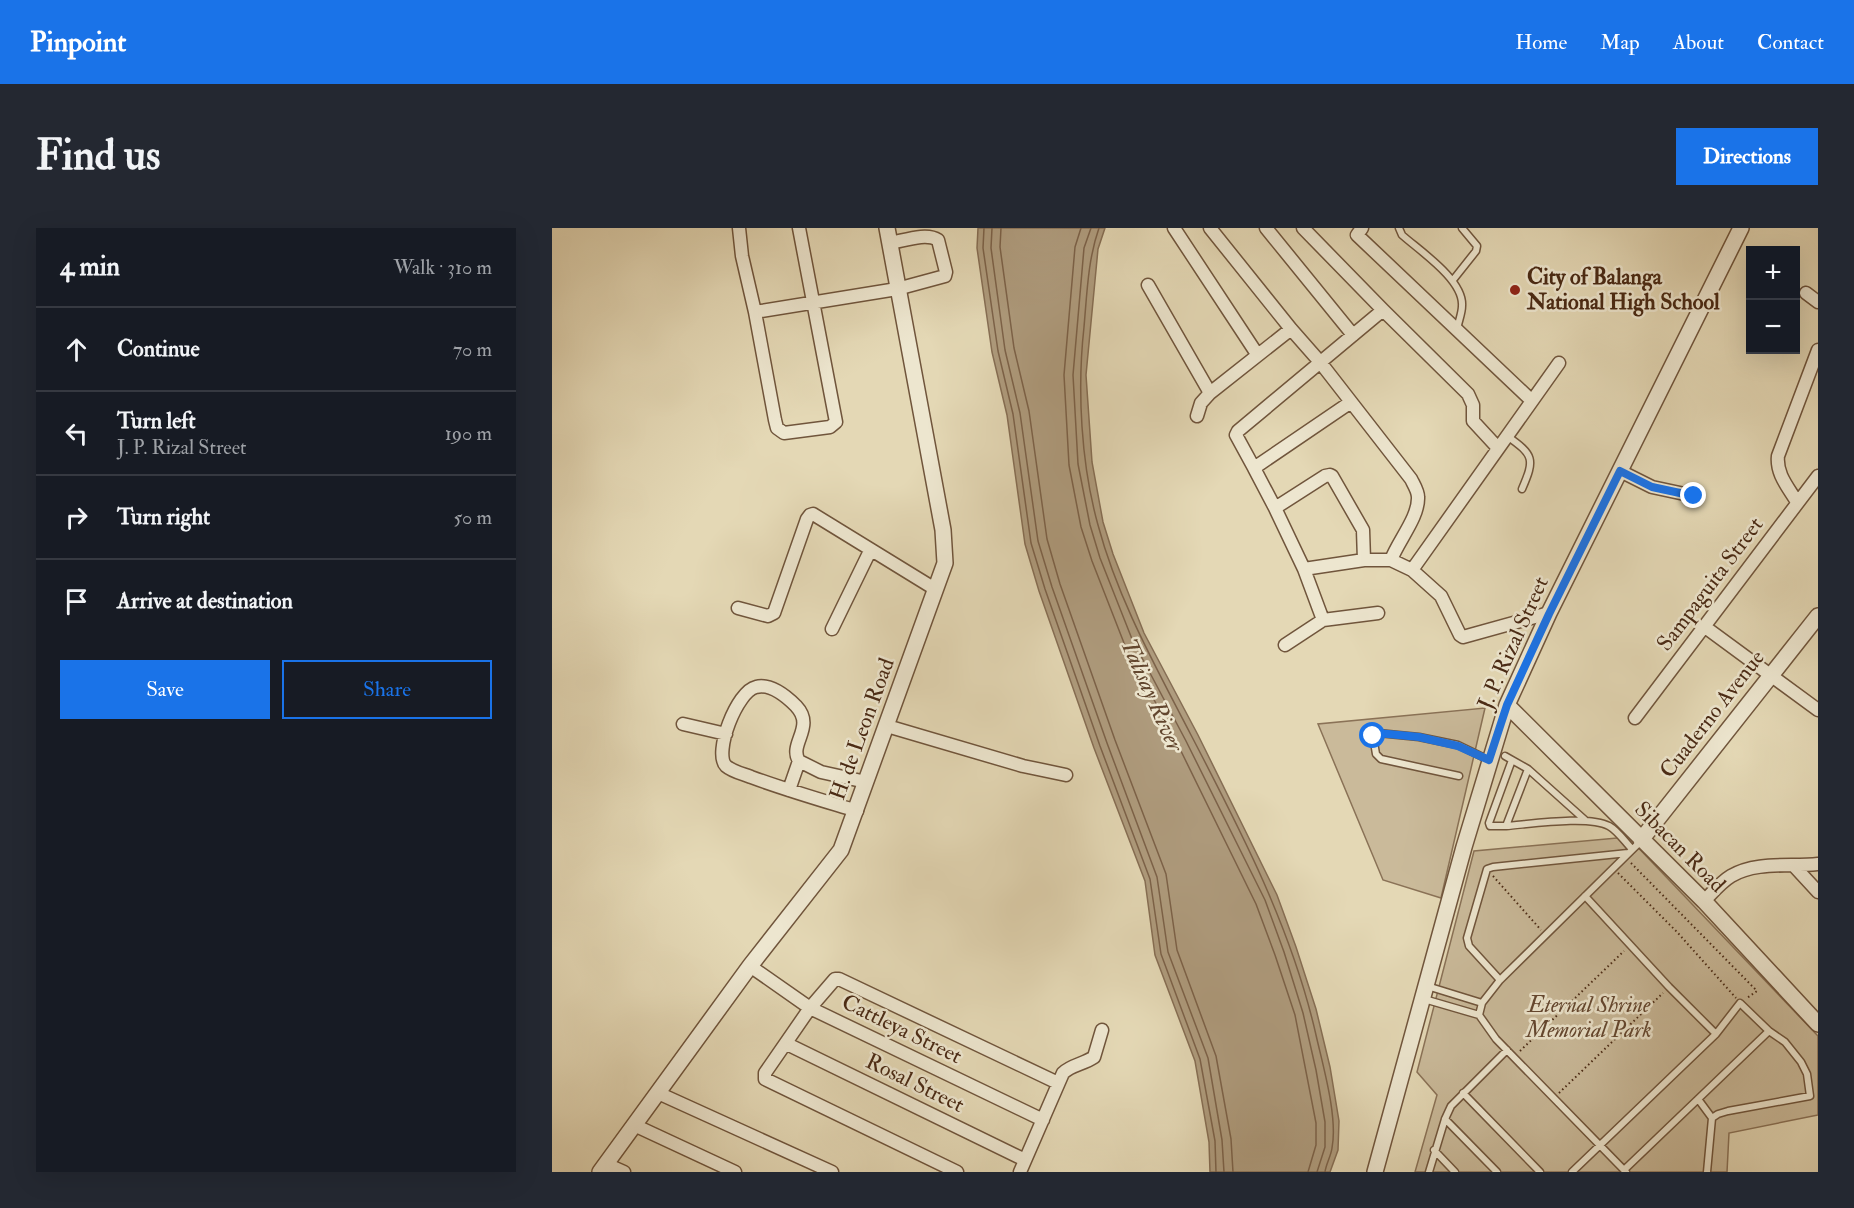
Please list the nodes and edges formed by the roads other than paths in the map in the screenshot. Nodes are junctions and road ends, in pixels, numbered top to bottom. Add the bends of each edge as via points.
1 (739, 228) edge
2 (799, 228) edge
3 (1174, 228) edge
4 (1210, 228) edge
5 (1266, 228) edge
6 (1303, 228) edge
7 (1362, 228) edge
8 (1400, 228) edge
9 (1462, 228) edge
10 (1741, 228) edge
11 (888, 236) edge
12 (1453, 280) junction
13 (1148, 285) dead end
14 (897, 289) junction
15 (1806, 293) dead end
16 (1818, 302) edge
17 (813, 303) junction
18 (1383, 310) junction
19 (754, 312) junction
20 (1291, 328) junction
21 (1457, 330) junction
22 (1353, 335) junction
23 (1818, 350) edge
24 (1257, 354) junction
25 (1320, 362) junction
26 (1559, 363) dead end
27 (1210, 393) junction
28 (1531, 400) junction
29 (1351, 402) junction
30 (1197, 416) dead end
31 (1506, 435) junction
32 (1497, 447) junction
33 (1254, 468) junction
34 (1620, 471) junction
35 (1818, 476) edge
36 (1522, 489) dead end
37 (1694, 496) dead end
38 (1797, 502) junction
39 (1275, 508) junction
40 (870, 551) junction
41 (1365, 560) junction
42 (1391, 560) junction
43 (1304, 568) junction
44 (1412, 570) junction
45 (935, 589) junction
46 (738, 608) dead end
47 (1378, 613) dead end
48 (1549, 614) junction
49 (1818, 616) edge
50 (1323, 620) junction
51 (1706, 627) junction
52 (832, 629) dead end
53 (1285, 645) dead end
54 (1772, 675) junction
55 (1507, 705) junction
56 (1818, 710) edge
57 (1635, 717) dead end
58 (683, 724) dead end
59 (887, 726) junction
60 (726, 734) junction
61 (1505, 756) dead end
62 (1489, 760) junction
63 (1512, 760) junction
64 (799, 761) junction
65 (1528, 769) junction
66 (1066, 775) dead end
67 (1459, 776) dead end
68 (866, 782) junction
69 (789, 790) junction
70 (857, 811) junction
71 (1586, 820) junction
72 (1506, 826) junction
73 (1631, 850) junction
74 (1818, 864) edge
75 (1794, 866) junction
76 (1818, 892) edge
77 (1585, 896) junction
78 (1704, 901) junction
79 (750, 966) junction
80 (1500, 980) junction
81 (1425, 993) junction
82 (1482, 1003) junction
83 (810, 1008) junction
84 (1479, 1015) junction
85 (1818, 1024) edge
86 (1102, 1030) dead end
87 (1769, 1031) junction
88 (1716, 1034) junction
89 (787, 1044) junction
90 (1507, 1050) junction
91 (1059, 1083) junction
92 (658, 1093) junction
93 (1463, 1093) junction
94 (1818, 1094) edge
95 (1810, 1096) junction
96 (1698, 1099) junction
97 (1712, 1118) junction
98 (1444, 1119) junction
99 (1042, 1120) junction
100 (634, 1125) junction
101 (1599, 1146) junction
102 (1434, 1150) junction
103 (1023, 1166) edge
104 (603, 1168) edge
105 (1625, 1171) edge
106 (624, 1172) edge
107 (735, 1172) edge
108 (832, 1172) edge
109 (957, 1172) edge
110 (1375, 1172) edge
111 (1429, 1172) edge
112 (1455, 1172) edge
113 (1497, 1172) edge
114 (1540, 1172) edge
115 (1572, 1172) edge
116 (1707, 1172) edge

1 - 19 street
2 - 17 street
3 - 24 street
4 - 20 street
5 - 22 street
6 - 18 street
7 - 21 street via 1357,235
8 - 12 lane via 1402,235
9 - 12 lane via 1478,246
10 - 34 street, J. P. Rizal Street
11 - 14 street, H. de Leon Road
11 - 14 street via 935,237 946,272 941,277
12 - 21 lane via 1462,305
13 - 27 street
14 - 17 street
14 - 45 street, H. de Leon Road via 943,530 945,563
15 - 16 street
17 - 19 street
17 - 19 street via 836,422 825,428 784,433 777,429
18 - 22 street
18 - 32 street via 1468,394 1473,421
20 - 24 street
20 - 25 street
21 - 28 street
22 - 25 street
23 - 38 street via 1778,456 1781,477
24 - 27 street
25 - 29 street
25 - 33 street via 1238,431 1236,435
26 - 28 street
27 - 30 street
28 - 31 street
29 - 33 street
29 - 42 street via 1419,495 1416,511
31 - 32 street
31 - 36 lane via 1530,456 1530,469
32 - 44 street
33 - 39 street
34 - 37 street via 1652,487
34 - 48 street, J. P. Rizal Street
35 - 38 street, Sampaguita Street
38 - 51 street, Sampaguita Street
39 - 41 street via 1325,476 1332,476 1363,530
39 - 43 street
40 - 45 street
40 - 46 street via 818,516 810,515 774,613 768,616
40 - 52 street
41 - 42 street
41 - 43 street
42 - 44 street
43 - 50 street
44 - 48 street via 1441,596 1463,637
45 - 59 street, H. de Leon Road
47 - 50 street
48 - 55 street, J. P. Rizal Street
49 - 54 street, Cuaderno Avenue
50 - 53 street
51 - 54 street
51 - 57 street, Sampaguita Street
54 - 56 street
54 - 73 street, Cuaderno Avenue
55 - 62 street, J. P. Rizal Street
55 - 73 street, Sibacan Road
58 - 60 street
59 - 66 street
59 - 68 street, H. de Leon Road
60 - 64 street via 747,691 756,687 773,689 791,701 803,717 805,724 796,752
60 - 69 street via 725,765
61 - 63 lane
62 - 67 lane via 1458,746 1419,737 1378,733 1373,736 1376,754 1381,759
62 - 81 street, J. P. Rizal Street
63 - 65 lane
63 - 72 lane via 1489,823
64 - 68 street via 821,772
64 - 69 street
65 - 71 lane
65 - 72 lane
68 - 70 street, H. de Leon Road
69 - 70 street
70 - 79 street, H. de Leon Road via 841,850
71 - 72 lane
71 - 73 lane via 1612,828
73 - 77 lane
73 - 78 street, Sibacan Road
73 - 80 lane via 1487,869 1467,938 1469,946
74 - 75 street
75 - 76 street
75 - 78 street via 1743,870 1729,877
77 - 80 lane
77 - 88 lane
78 - 85 street, Sibacan Road
79 - 83 street, Cattleya Street
79 - 92 street, H. de Leon Road
80 - 82 lane
81 - 82 lane
81 - 84 lane
81 - 110 street, J. P. Rizal Street
82 - 84 lane
83 - 89 street
83 - 91 street via 834,979 839,979
83 - 99 street, Cattleya Street
84 - 90 lane
86 - 91 street via 1094,1057 1065,1070
87 - 88 lane via 1740,1003
87 - 95 lane via 1785,1042 1801,1062
87 - 96 lane
88 - 101 lane
89 - 103 street, Rosal Street
89 - 109 street via 765,1073 765,1079
90 - 93 lane
90 - 101 lane
91 - 99 street
92 - 100 street, H. de Leon Road
92 - 108 street
93 - 98 lane
93 - 114 lane
94 - 95 lane
95 - 97 lane via 1728,1111
96 - 97 lane
96 - 105 lane
97 - 116 lane
98 - 102 lane
98 - 113 lane
99 - 103 street
100 - 104 street, H. de Leon Road
100 - 107 street
101 - 105 lane
101 - 115 lane
102 - 111 lane
102 - 112 lane
104 - 106 street

